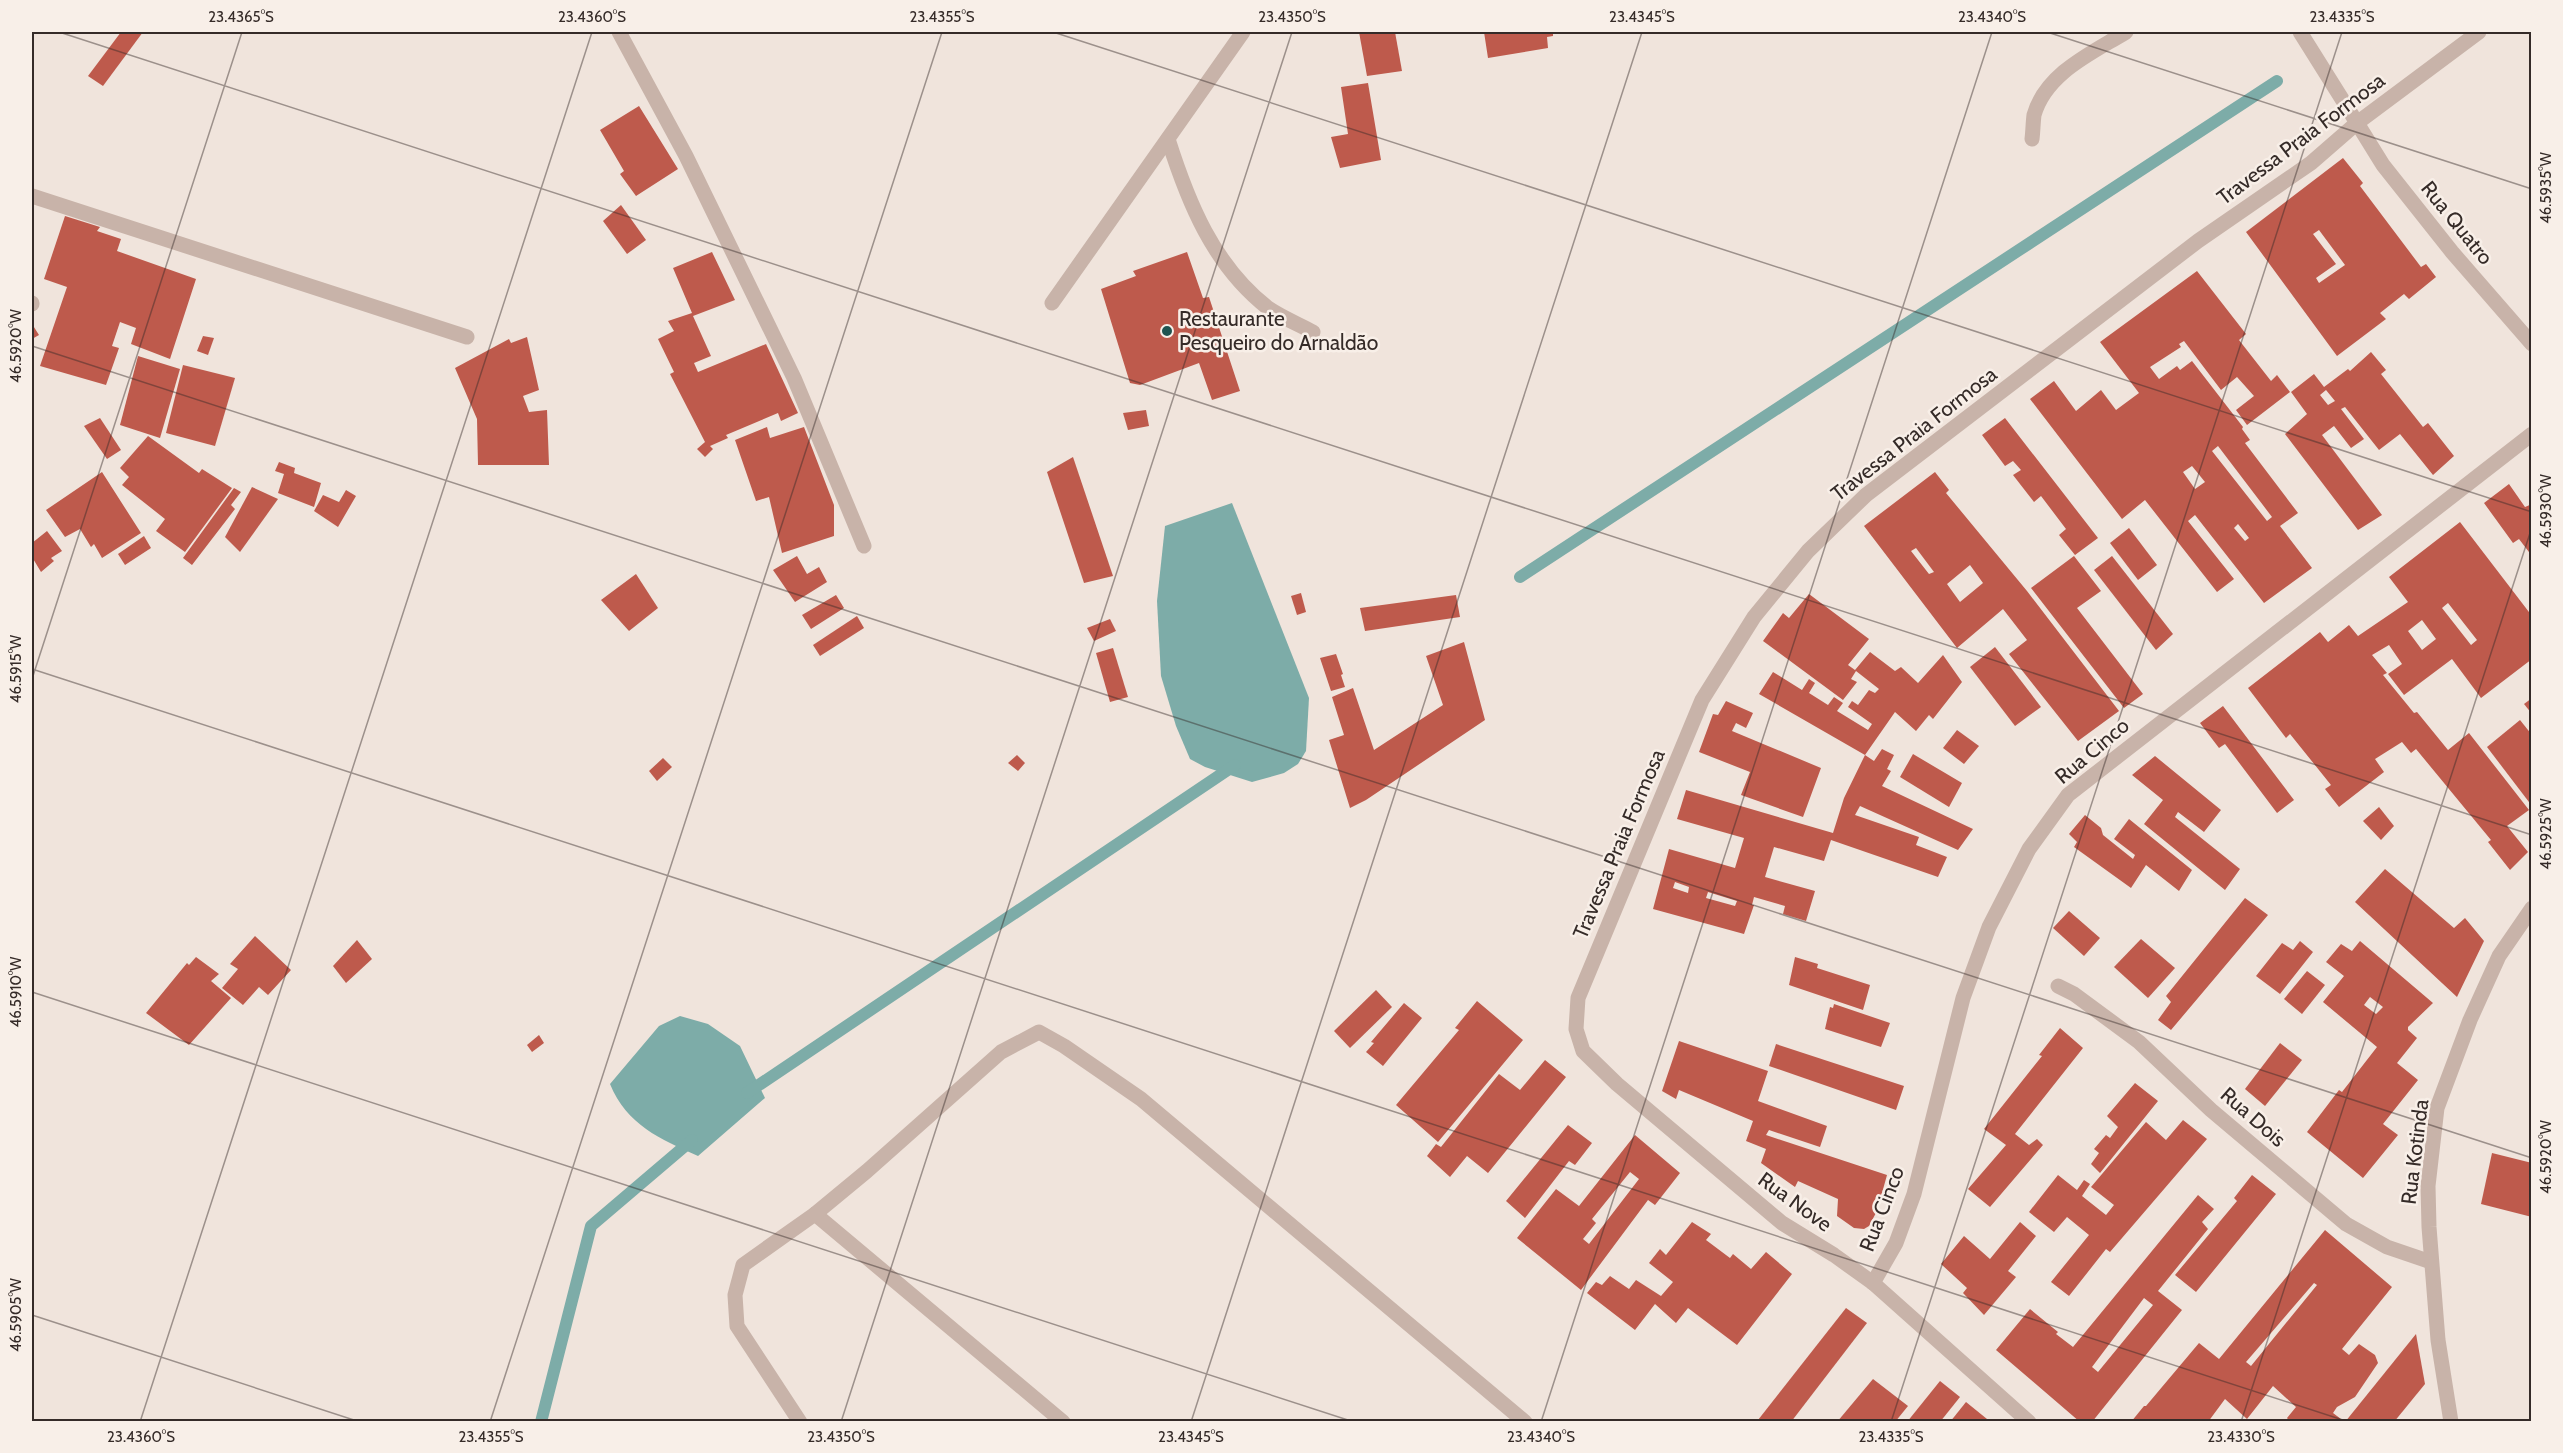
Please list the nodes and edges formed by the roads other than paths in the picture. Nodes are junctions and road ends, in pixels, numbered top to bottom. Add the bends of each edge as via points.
1 (619, 32) edge
2 (1243, 32) edge
3 (2126, 32) edge
4 (2300, 32) edge
5 (2479, 32) edge
6 (2357, 123) junction
7 (1168, 138) junction
8 (2032, 139) dead end
9 (32, 196) edge
10 (1052, 303) dead end
11 (1313, 332) dead end
12 (467, 337) dead end
13 (2532, 344) edge
14 (2532, 434) edge
15 (864, 546) dead end
16 (2532, 908) edge
17 (2058, 986) dead end
18 (1576, 1029) joint
19 (815, 1215) junction
20 (2431, 1262) junction
21 (1873, 1283) junction
22 (800, 1422) edge
23 (1063, 1422) edge
24 (1525, 1422) edge
25 (2029, 1422) edge
26 (2451, 1422) edge

1 - 15 street via 686,156 794,378
2 - 7 street
3 - 8 street via 2063,72 2045,92 2034,115
4 - 6 street, Rua Quatro
5 - 6 street, Travessa Praia Formosa
6 - 13 street, Rua Quatro via 2383,165
6 - 18 street, Travessa Praia Formosa via 2311,163 2198,240 1866,495 1808,551 1754,617 1702,700 1578,998
7 - 10 street
7 - 11 street via 1185,191 1207,237 1237,279 1269,308
9 - 12 street
14 - 21 street, Rua Cinco via 2068,795 2029,849 1989,927 1963,998 1914,1194 1896,1243
16 - 20 street, Rua Kotinda via 2494,967 2437,1108 2428,1186
17 - 20 street, Rua Dois via 2139,1042 2211,1110 2346,1224 2387,1246
18 - 21 street, Rua Nove via 1583,1051 1617,1084 1782,1223
19 - 22 street via 743,1265 735,1295 737,1326
19 - 23 street
19 - 24 street via 1001,1052 1039,1032 1141,1099
20 - 26 street, Rua Kotinda
21 - 25 street, Rua Nove

